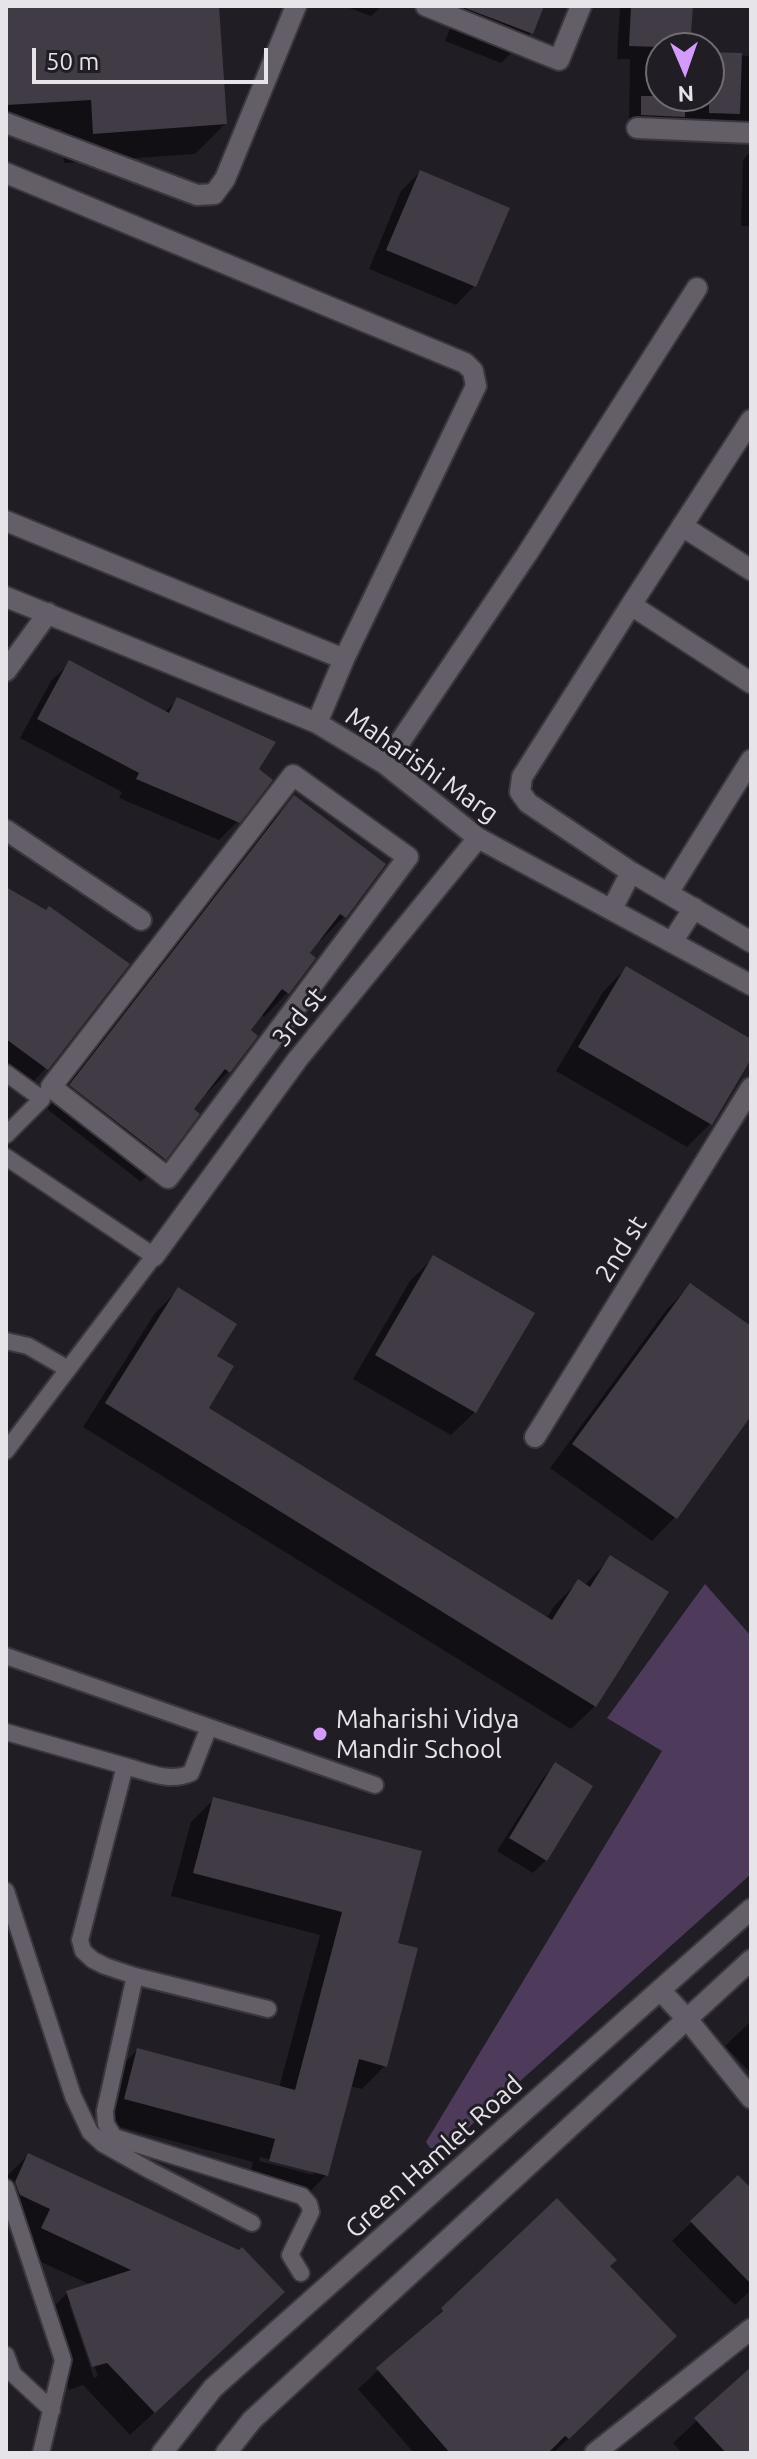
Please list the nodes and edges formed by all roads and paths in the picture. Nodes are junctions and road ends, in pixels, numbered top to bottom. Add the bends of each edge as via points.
1 (296, 6) edge
2 (426, 6) edge
3 (581, 6) edge
4 (6, 123) edge
5 (637, 128) dead end
6 (751, 133) edge
7 (6, 173) edge
8 (697, 288) dead end
9 (751, 420) edge
10 (6, 521) edge
11 (682, 526) junction
12 (751, 570) edge
13 (6, 597) edge
14 (631, 605) junction
15 (48, 613) junction
16 (344, 659) junction
17 (6, 671) edge
18 (751, 683) edge
19 (317, 723) junction
20 (751, 760) edge
21 (385, 764) junction
22 (6, 830) edge
23 (478, 838) junction
24 (631, 872) junction
25 (668, 893) junction
26 (694, 908) junction
27 (612, 909) junction
28 (141, 920) dead end
29 (672, 942) junction
30 (751, 942) edge
31 (751, 985) edge
32 (278, 1031) junction
33 (310, 1044) junction
34 (297, 1060) junction
35 (6, 1073) edge
36 (751, 1088) edge
37 (6, 1135) edge
38 (6, 1157) edge
39 (154, 1256) junction
40 (6, 1341) edge
41 (68, 1369) junction
42 (535, 1437) dead end
43 (6, 1451) edge
44 (6, 1656) edge
45 (209, 1727) junction
46 (6, 1732) edge
47 (125, 1766) junction
48 (375, 1785) dead end
49 (6, 1891) edge
50 (751, 1909) edge
51 (751, 1960) edge
52 (135, 1976) junction
53 (661, 1991) junction
54 (268, 2009) dead end
55 (687, 2019) junction
56 (751, 2098) edge
57 (6, 2188) edge
58 (252, 2223) dead end
59 (301, 2273) dead end
60 (751, 2329) edge
61 (6, 2355) edge
62 (52, 2410) junction
63 (41, 2453) edge
64 (162, 2453) edge
65 (226, 2453) edge
66 (595, 2453) edge

1 - 4 street via 225,179 214,194 197,195
2 - 3 street via 559,60
5 - 6 street
7 - 16 street via 465,363 473,371 476,386
8 - 21 street
9 - 11 street
10 - 16 street
11 - 12 street
11 - 14 street
13 - 15 street, Maharishi Marg
14 - 18 street
14 - 24 street via 522,777 520,792 528,803
15 - 17 street
15 - 19 street, Maharishi Marg
16 - 19 street
19 - 21 street, Maharishi Marg
20 - 25 street
21 - 23 street, Maharishi Marg
22 - 28 street
23 - 27 street, Maharishi Marg
23 - 33 street, 3rd st
24 - 25 street
24 - 27 street
25 - 26 street
26 - 29 street
26 - 30 street
27 - 29 street, Maharishi Marg
29 - 31 street, Maharishi Marg
32 - 32 street via 168,1178 51,1087 293,775 408,857
32 - 33 street
32 - 34 street
33 - 34 street, 3rd st
34 - 39 street, 3rd st
35 - 37 lane via 42,1099
36 - 42 street, 2nd st
38 - 39 lane
39 - 41 lane
40 - 41 lane via 28,1346
41 - 43 lane
44 - 45 lane
45 - 47 lane via 191,1773 172,1778
45 - 48 lane
46 - 47 lane
47 - 52 lane via 80,1940 93,1960
49 - 58 lane via 73,2096 90,2132 127,2158
50 - 53 street, Green Hamlet Road
51 - 55 street
52 - 54 lane
52 - 59 lane via 106,2124 114,2137 302,2196 311,2212 290,2255
53 - 55 street
53 - 64 street, Green Hamlet Road via 213,2388
55 - 56 street
55 - 65 street via 252,2420
57 - 62 lane via 63,2360
60 - 66 street
61 - 62 lane via 13,2374
62 - 63 lane

